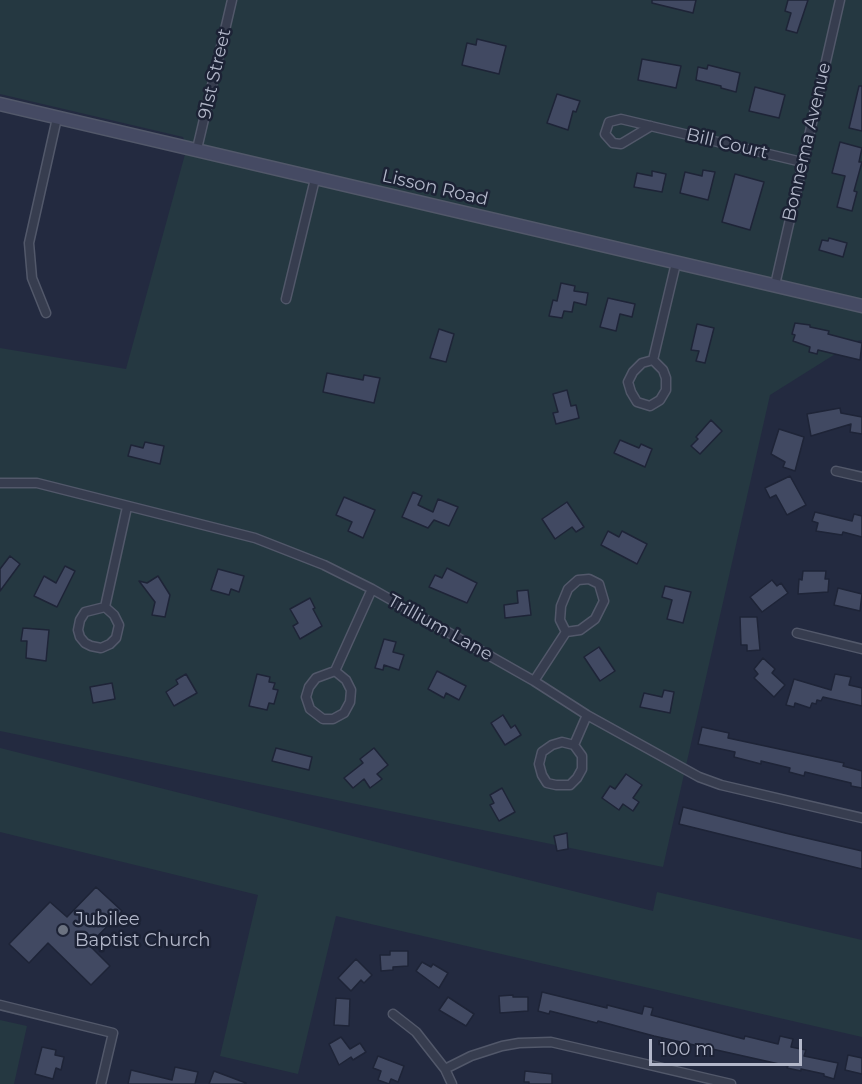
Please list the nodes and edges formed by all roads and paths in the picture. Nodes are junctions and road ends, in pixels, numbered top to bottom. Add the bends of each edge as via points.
1 (232, 0) edge
2 (840, 0) edge
3 (0, 104) edge
4 (57, 117) junction
5 (651, 126) junction
6 (197, 149) junction
7 (802, 162) junction
8 (315, 179) junction
9 (676, 263) junction
10 (775, 285) junction
11 (286, 299) dead end
12 (862, 306) edge
13 (46, 313) dead end
14 (653, 360) junction
15 (836, 471) dead end
16 (862, 477) edge
17 (0, 483) edge
18 (127, 507) junction
19 (372, 589) junction
20 (105, 607) junction
21 (566, 632) junction
22 (797, 633) dead end
23 (862, 649) edge
24 (335, 671) junction
25 (534, 681) junction
26 (587, 715) junction
27 (574, 745) junction
28 (862, 818) edge
29 (0, 1005) edge
30 (393, 1014) dead end
31 (445, 1069) junction
32 (101, 1084) edge
33 (452, 1084) edge
34 (731, 1084) edge

1 - 6 street, 91st Street
2 - 7 street, Bonnema Avenue
3 - 4 street, Lisson Road
4 - 6 street, Lisson Road
4 - 13 street via 29,243 32,278
5 - 5 street, Bill Court via 617,118 607,125 605,134 613,143 621,144
5 - 7 street, Bill Court
6 - 8 street, Lisson Road
7 - 10 street, Bonnema Avenue
8 - 9 street, Lisson Road
8 - 11 street
9 - 10 street, Lisson Road
9 - 14 street
10 - 12 street, Lisson Road
14 - 14 street via 663,370 666,390 650,406 637,402 628,382 642,363
15 - 16 street
17 - 18 street, Trillium Lane via 37,483
18 - 19 street, Trillium Lane via 255,538
18 - 20 street
19 - 24 street
19 - 25 street, Trillium Lane
20 - 20 street via 85,612 80,620 80,637 91,646 101,648 116,638 119,625
21 - 21 street via 560,613 568,589 578,580 589,579 599,584 604,602 595,619 580,630
21 - 25 street
22 - 23 street
24 - 24 street via 351,690 350,702 344,713 323,719 310,709 306,697 316,678
25 - 26 street, Trillium Lane
26 - 27 street
26 - 28 street, Trillium Lane via 710,781
27 - 27 street via 582,756 577,778 570,784 548,783 539,764 542,752 562,742
29 - 32 street via 113,1033
30 - 31 street via 416,1032
31 - 33 street
31 - 34 street via 502,1046 551,1042

